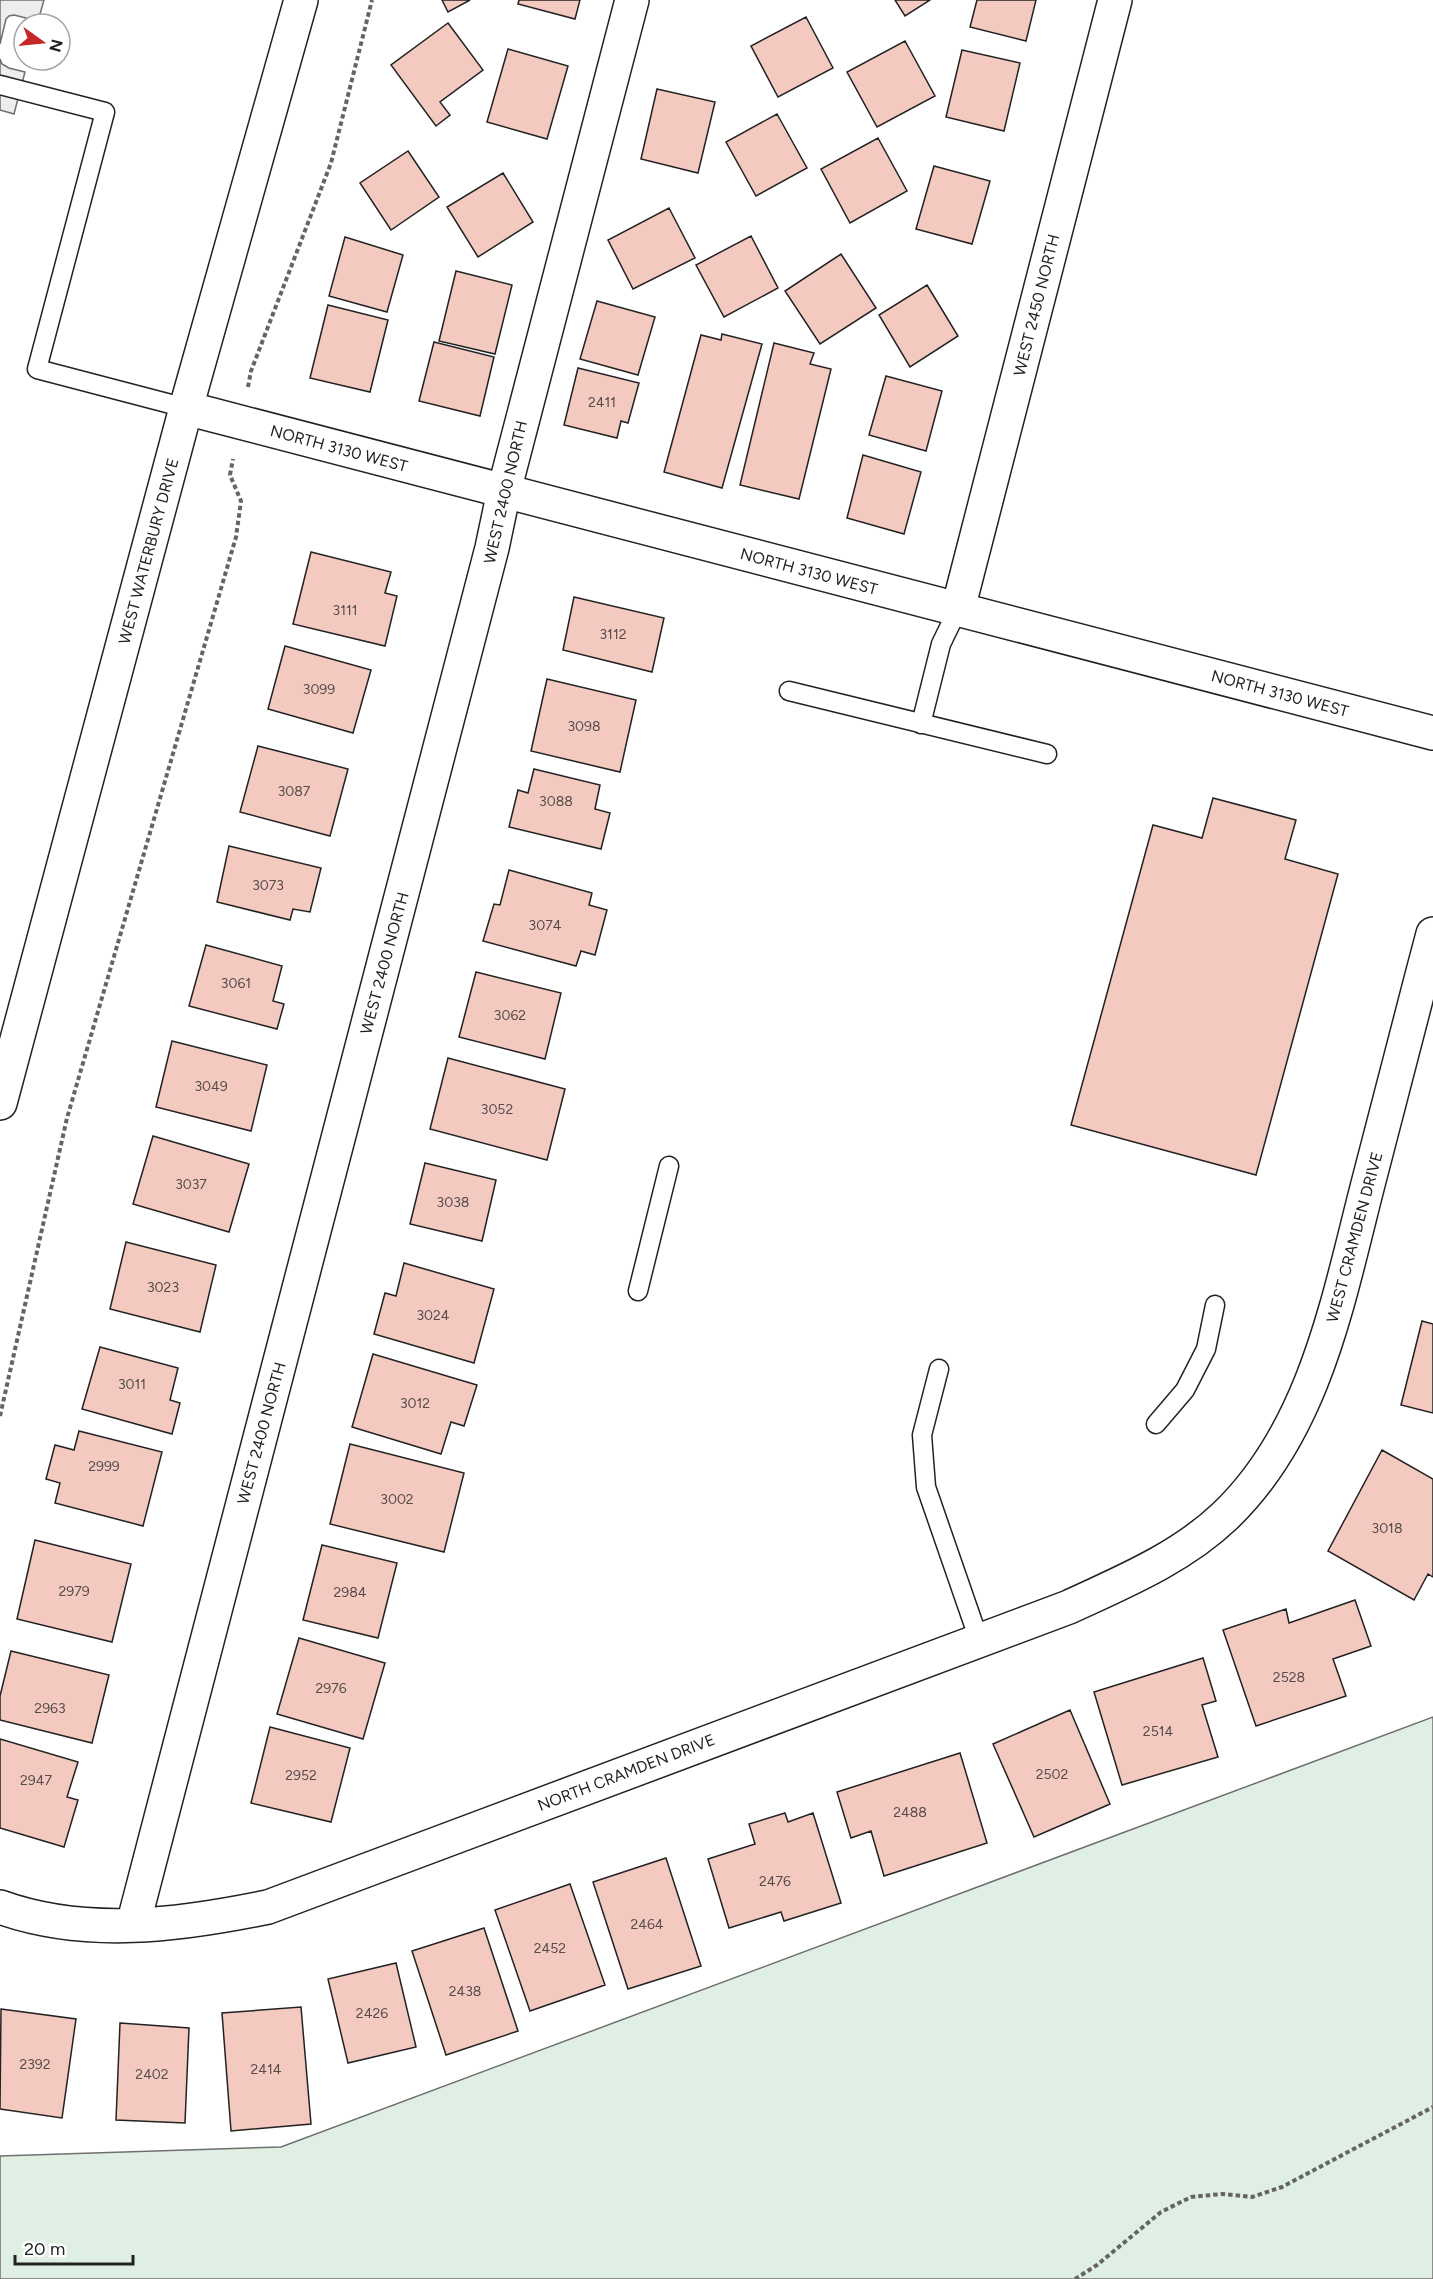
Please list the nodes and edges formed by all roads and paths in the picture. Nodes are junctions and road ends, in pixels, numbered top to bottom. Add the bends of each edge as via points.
1 (301, 0) edge
2 (372, 0) edge
3 (632, 0) edge
4 (1115, 0) edge
5 (0, 85) edge
6 (251, 371) dead end
7 (186, 408) junction
8 (230, 475) dead end
9 (504, 491) junction
10 (958, 609) junction
11 (789, 691) dead end
12 (921, 724) junction
13 (1433, 733) edge
14 (1047, 754) dead end
15 (1433, 934) edge
16 (0, 1103) edge
17 (669, 1166) dead end
18 (638, 1291) dead end
19 (1215, 1305) dead end
20 (939, 1369) dead end
21 (0, 1416) edge
22 (1156, 1424) dead end
23 (1224, 1517) joint
24 (979, 1640) junction
25 (0, 1907) edge
26 (133, 1925) junction
27 (1433, 2107) edge
28 (1075, 2279) edge

1 - 7 street, WEST WATERBURY DRIVE
2 - 6 path via 331,163
3 - 9 street, WEST 2400 NORTH
4 - 10 street, WEST 2450 NORTH
5 - 7 lane via 105,112 37,369
7 - 9 street, NORTH 3130 WEST
7 - 16 street, WEST WATERBURY DRIVE
8 - 21 path via 241,501 236,537 67,1118
9 - 10 street, NORTH 3130 WEST
9 - 26 street, WEST 2400 NORTH
10 - 12 lane via 941,644
10 - 13 street, NORTH 3130 WEST
11 - 12 lane
12 - 14 lane
15 - 23 street, WEST CRAMDEN DRIVE via 1333,1318 1302,1406 1268,1468
17 - 18 lane
19 - 22 lane via 1206,1349 1185,1390
20 - 24 lane via 922,1435 926,1487
23 - 24 street, NORTH CRAMDEN DRIVE via 1141,1574 1069,1607
24 - 26 street, NORTH CRAMDEN DRIVE via 268,1906 210,1919
25 - 26 street, NORTH CRAMDEN DRIVE via 55,1921
27 - 28 path via 1282,2187 1252,2197 1191,2197 1161,2212

